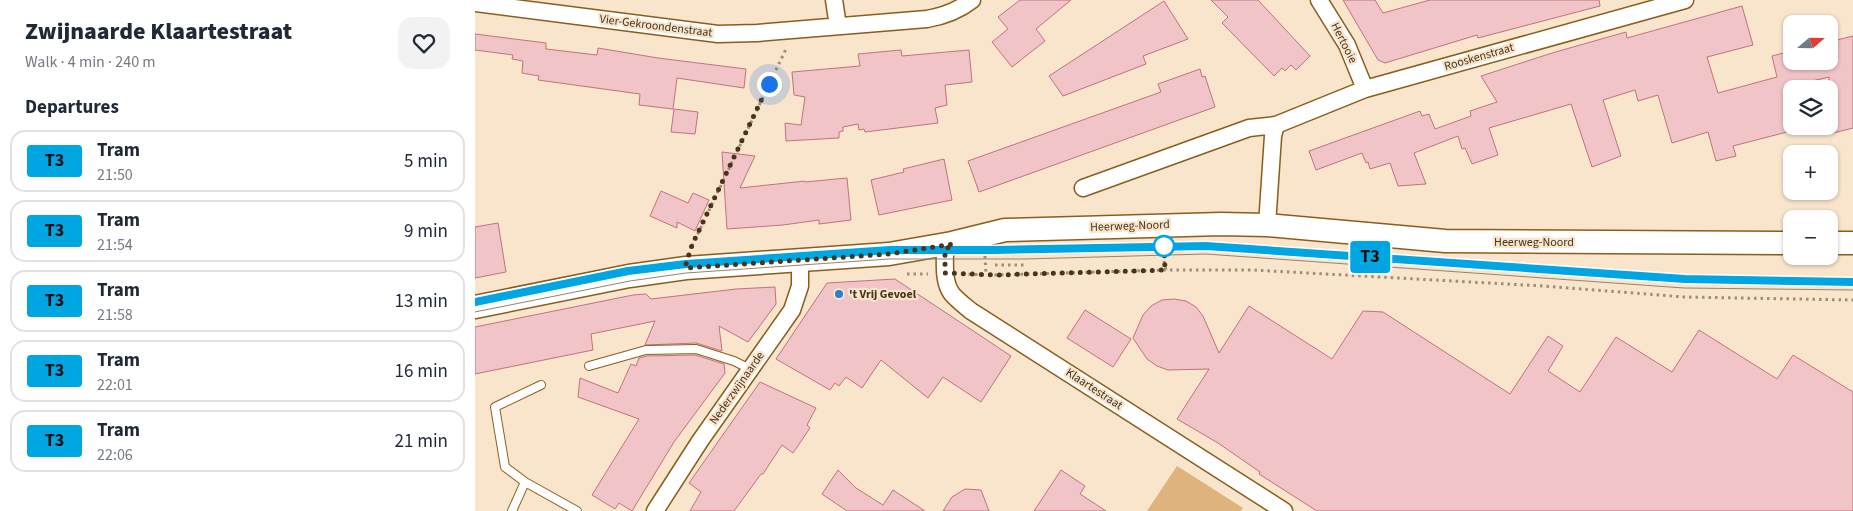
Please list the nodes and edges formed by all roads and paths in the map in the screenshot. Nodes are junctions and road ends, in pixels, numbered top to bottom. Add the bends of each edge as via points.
1 (835, 0) edge
2 (972, 0) edge
3 (1319, 0) edge
4 (1685, 0) edge
5 (475, 2) edge
6 (838, 26) junction
7 (795, 30) junction
8 (1365, 89) junction
9 (1276, 125) junction
10 (1083, 188) dead end
11 (1267, 225) junction
12 (1783, 243) edge
13 (1838, 243) edge
14 (1853, 243) edge
15 (953, 244) junction
16 (800, 259) junction
17 (1164, 261) dead end
18 (995, 265) dead end
19 (1025, 265) dead end
20 (686, 268) junction
21 (1165, 270) junction
22 (945, 273) junction
23 (1853, 300) edge
24 (475, 307) edge
25 (589, 366) dead end
26 (750, 369) junction
27 (541, 385) dead end
28 (525, 482) junction
29 (512, 511) edge
30 (577, 511) edge
31 (655, 511) edge
32 (1285, 511) edge

1 - 6 street
2 - 6 street, Vier-Gekroondenstraat via 947,15 927,19
3 - 8 street, Hertooie via 1347,45
4 - 8 street, Rooskenstraat
5 - 7 street, Vier-Gekroondenstraat via 718,34
6 - 7 street, Vier-Gekroondenstraat
7 - 20 path via 692,245
8 - 9 street, Rooskenstraat
9 - 10 street, Rooskenstraat via 1249,128
9 - 11 street
11 - 12 street, Heerweg-Noord via 1445,241
11 - 15 street, Heerweg-Noord via 1005,230
13 - 14 street
15 - 16 street, Heerweg-Noord via 889,254
15 - 22 street, Klaartestraat via 945,250
16 - 20 street, Heerweg-Noord
16 - 26 street, Nederzwijnaarde via 800,286 792,310
17 - 21 path
18 - 19 path
20 - 24 street, Heerweg-Noord
21 - 22 path via 1005,275
21 - 23 path via 1253,270 1684,297
22 - 32 street, Klaartestraat via 953,294 971,311
25 - 26 lane via 646,350 696,349
26 - 31 street, Nederzwijnaarde
27 - 28 lane via 495,407 505,467
28 - 29 lane
28 - 30 lane

